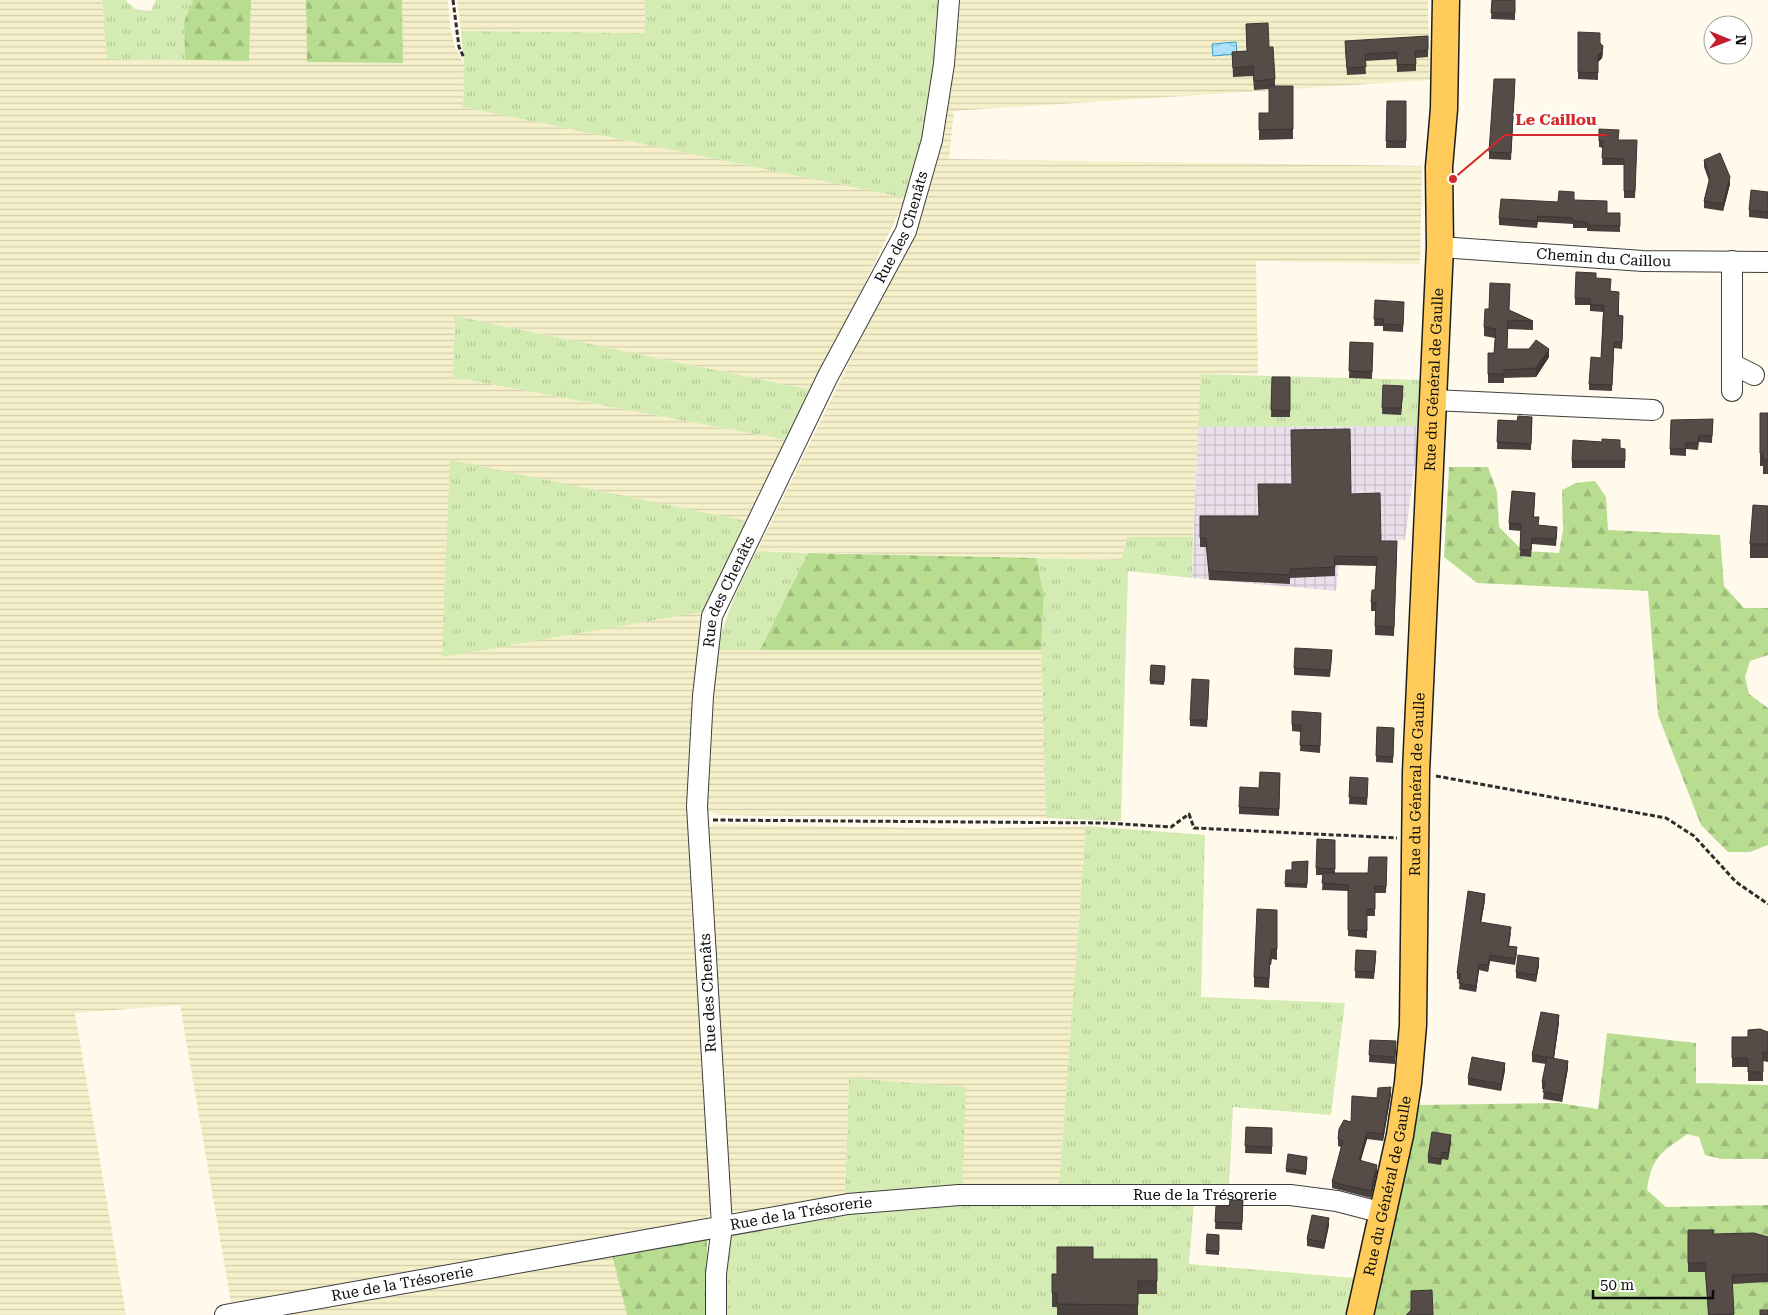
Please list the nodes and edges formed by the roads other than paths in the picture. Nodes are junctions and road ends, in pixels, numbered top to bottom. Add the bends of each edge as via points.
1 (949, 0) edge
2 (1446, 0) edge
3 (1440, 247) junction
4 (1732, 261) junction
5 (1768, 262) edge
6 (1732, 364) junction
7 (1754, 375) dead end
8 (1732, 391) dead end
9 (1433, 400) junction
10 (1653, 410) dead end
11 (1383, 1213) junction
12 (722, 1226) junction
13 (225, 1315) edge
14 (716, 1315) edge
15 (1360, 1315) edge

1 - 12 street, Rue des Chenâts via 944,64 932,140 906,232 828,376 712,616 703,696 698,820
2 - 3 main road, Rue du Général de Gaulle via 1444,109 1439,167
3 - 4 street, Chemin du Caillou via 1643,261
3 - 9 main road, Rue du Général de Gaulle
4 - 5 street, Chemin du Caillou
4 - 6 street
6 - 7 street
6 - 8 street
9 - 10 street
9 - 11 main road, Rue du Général de Gaulle via 1416,772 1414,1025 1400,1135
11 - 12 street, Rue de la Trésorerie via 1337,1201 1290,1195 958,1195 848,1204
11 - 15 main road, Rue du Général de Gaulle
12 - 13 street, Rue de la Trésorerie
12 - 14 street, Rue des Chenâts via 716,1274

